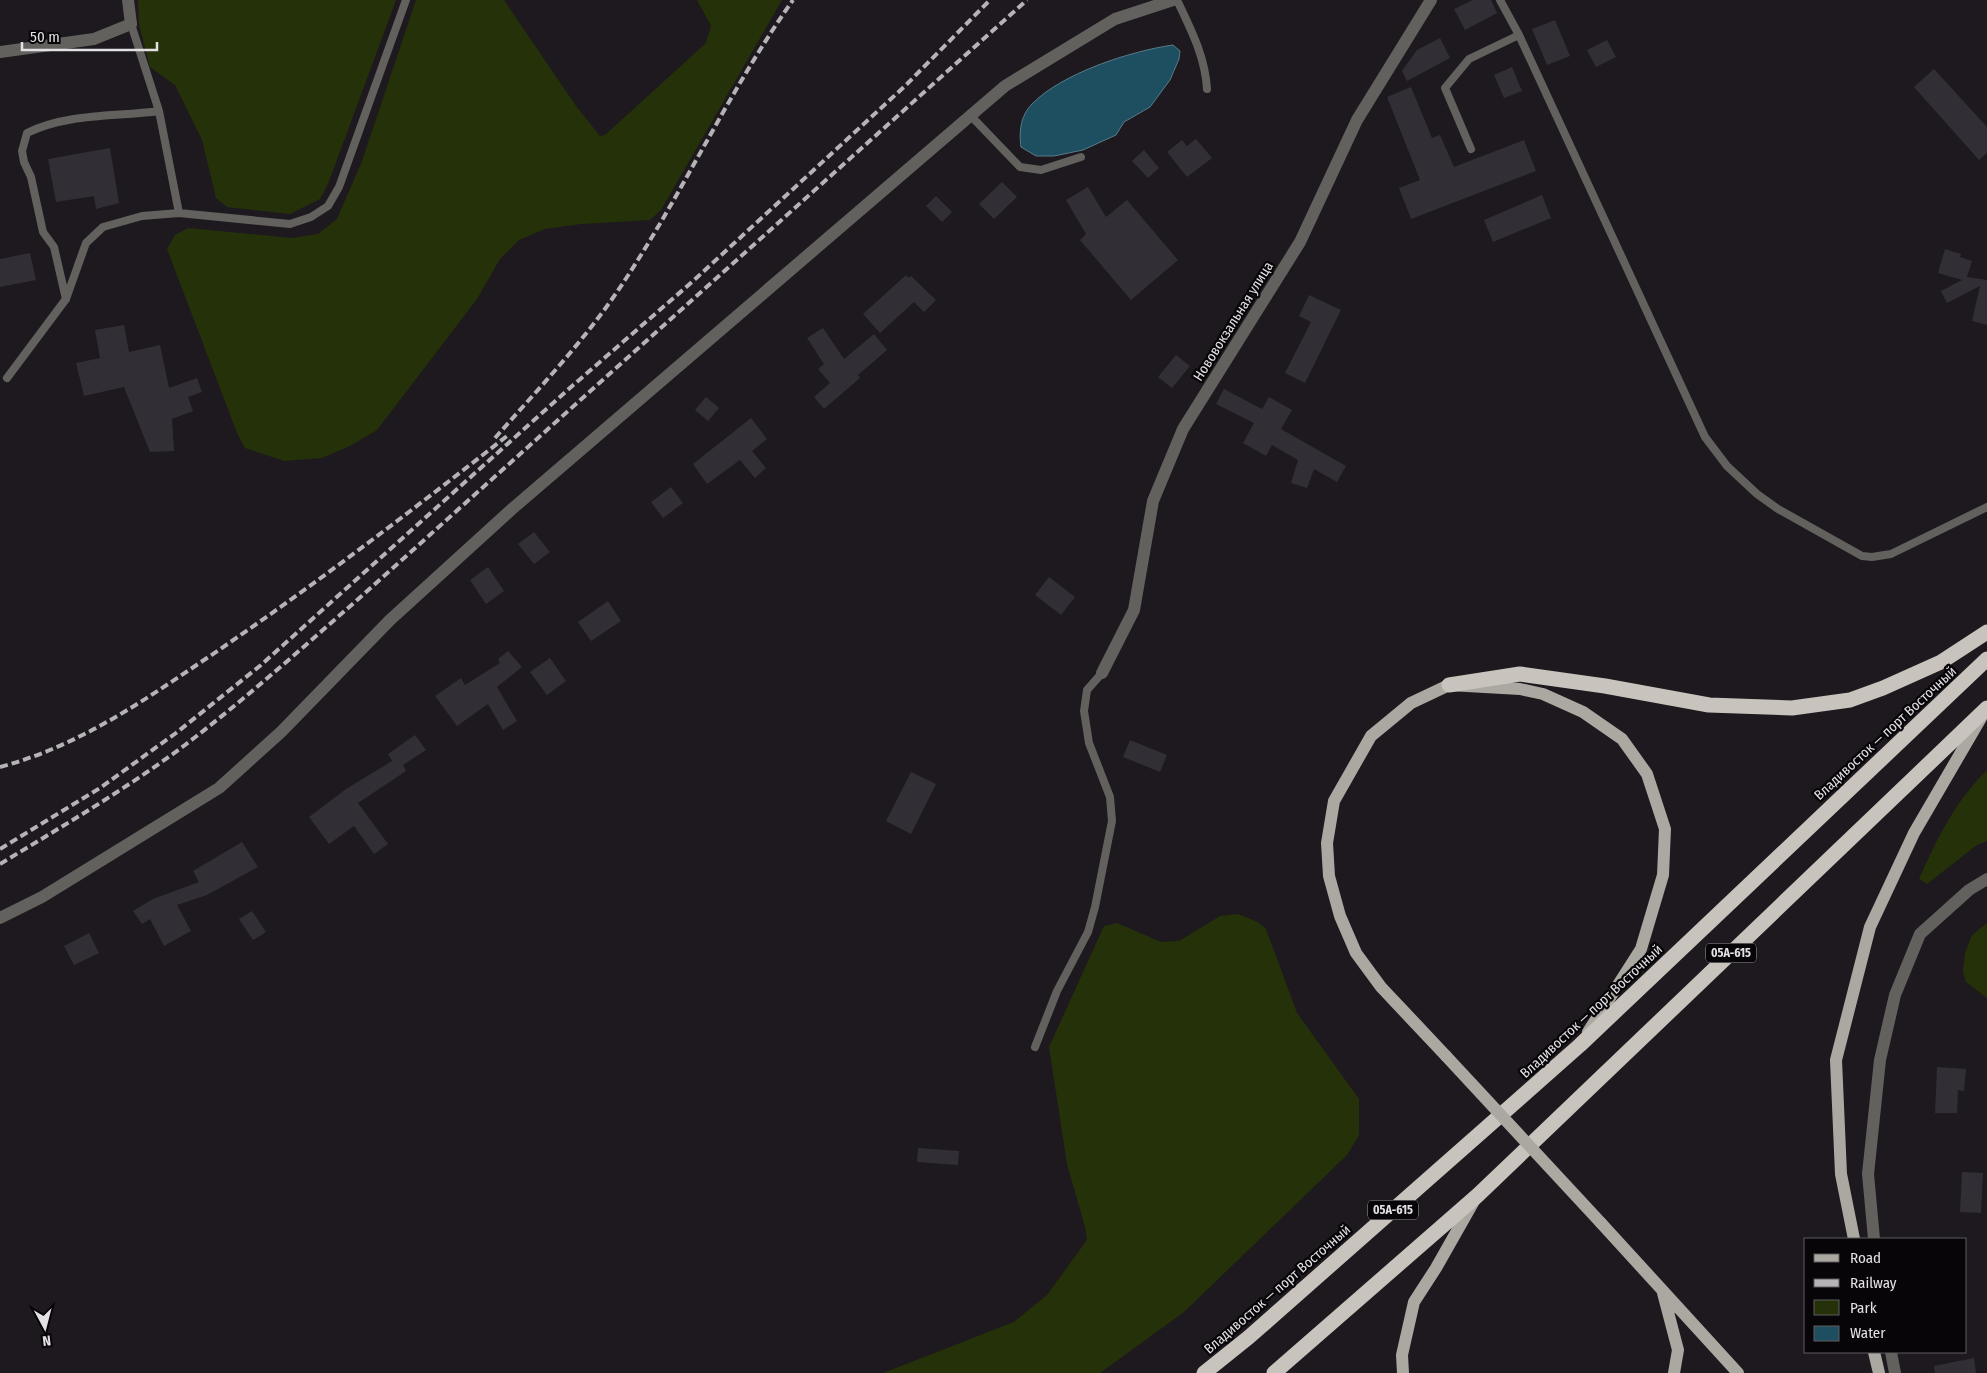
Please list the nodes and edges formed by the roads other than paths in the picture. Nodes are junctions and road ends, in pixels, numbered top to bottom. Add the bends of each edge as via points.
1 (128, 0) edge
2 (406, 0) edge
3 (1173, 0) edge
4 (1177, 0) edge
5 (1431, 0) edge
6 (1500, 0) edge
7 (131, 24) junction
8 (1519, 35) junction
9 (0, 52) edge
10 (1207, 89) dead end
11 (159, 112) junction
12 (970, 115) junction
13 (1471, 149) dead end
14 (1081, 157) dead end
15 (179, 213) junction
16 (66, 299) junction
17 (7, 378) dead end
18 (1987, 507) edge
19 (1987, 632) edge
20 (1987, 659) edge
21 (1102, 673) joint
22 (1449, 685) junction
23 (1986, 710) edge
24 (1987, 879) edge
25 (0, 918) edge
26 (1580, 1045) junction
27 (1035, 1047) dead end
28 (1478, 1195) junction
29 (1854, 1238) edge
30 (1874, 1238) edge
31 (1662, 1291) junction
32 (1874, 1353) edge
33 (1891, 1353) edge
34 (1204, 1373) edge
35 (1274, 1373) edge
36 (1403, 1373) edge
37 (1674, 1373) edge
38 (1738, 1373) edge
39 (1879, 1373) edge
40 (1895, 1373) edge

1 - 7 street
2 - 15 lane via 339,188 328,206 290,224
3 - 12 street via 1114,19 1005,86
4 - 10 lane via 1199,47 1206,68
5 - 21 street, Нововокзальная улица via 1357,120 1300,242 1183,429 1153,501 1134,610
6 - 8 lane
7 - 9 street via 94,38
7 - 11 lane
8 - 13 lane via 1469,59 1446,88
8 - 18 lane via 1701,429 1726,466 1778,509 1865,556 1891,554
11 - 15 lane
11 - 16 lane via 79,117 46,124 27,133 22,151 24,162 31,177 44,232 54,247
12 - 14 lane via 1020,166 1041,170
12 - 25 street via 512,509 390,620 281,732 220,788 42,897
15 - 16 lane via 142,216 103,227 86,244
16 - 17 lane
19 - 22 highway via 1942,662 1883,688 1850,700 1792,708 1709,705 1520,674
20 - 26 highway, Владивосток — порт Восточный / 05А-615
21 - 27 lane via 1087,690 1084,711 1089,743 1110,796 1112,821 1088,932 1057,991
22 - 26 main road via 1520,689 1543,694 1583,712 1622,739 1647,774 1665,829 1663,875 1641,949
22 - 31 main road, bridge via 1411,703 1371,736 1334,801 1327,843 1331,884 1340,916 1356,952 1381,986
23 - 28 highway, 05А-615
23 - 29 main road via 1914,833 1870,926 1836,1060 1840,1174
24 - 30 street via 1969,890 1920,934 1895,995 1880,1060 1868,1174
26 - 34 highway, Владивосток — порт Восточный / 05А-615
28 - 35 highway, 05А-615
28 - 36 main road via 1414,1302 1402,1355
31 - 37 main road via 1678,1350
31 - 38 main road
32 - 39 main road
33 - 40 street

